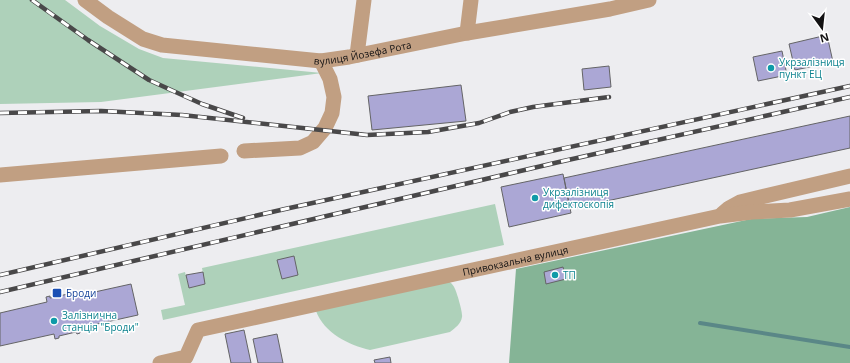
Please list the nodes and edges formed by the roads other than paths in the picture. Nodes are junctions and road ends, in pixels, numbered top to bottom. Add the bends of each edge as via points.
1 (85, 0) edge
2 (364, 0) edge
3 (471, 0) edge
4 (649, 0) edge
5 (467, 33) junction
6 (357, 55) junction
7 (321, 61) junction
8 (244, 151) dead end
9 (221, 156) dead end
10 (0, 175) edge
11 (850, 176) edge
12 (850, 199) edge
13 (720, 216) junction
14 (160, 363) edge

1 - 7 street, вулиця Йозефа Рота via 108,18 143,39 162,45
2 - 6 street
3 - 5 street
4 - 5 street, вулиця Йозефа Рота
5 - 6 street, вулиця Йозефа Рота
6 - 7 street, вулиця Йозефа Рота
7 - 8 street via 330,79 334,97 332,113 314,142 300,148
9 - 10 street
11 - 13 street via 740,202
12 - 13 street, Привокзальна вулиця via 790,210
13 - 14 street, Привокзальна вулиця via 198,330 186,357

